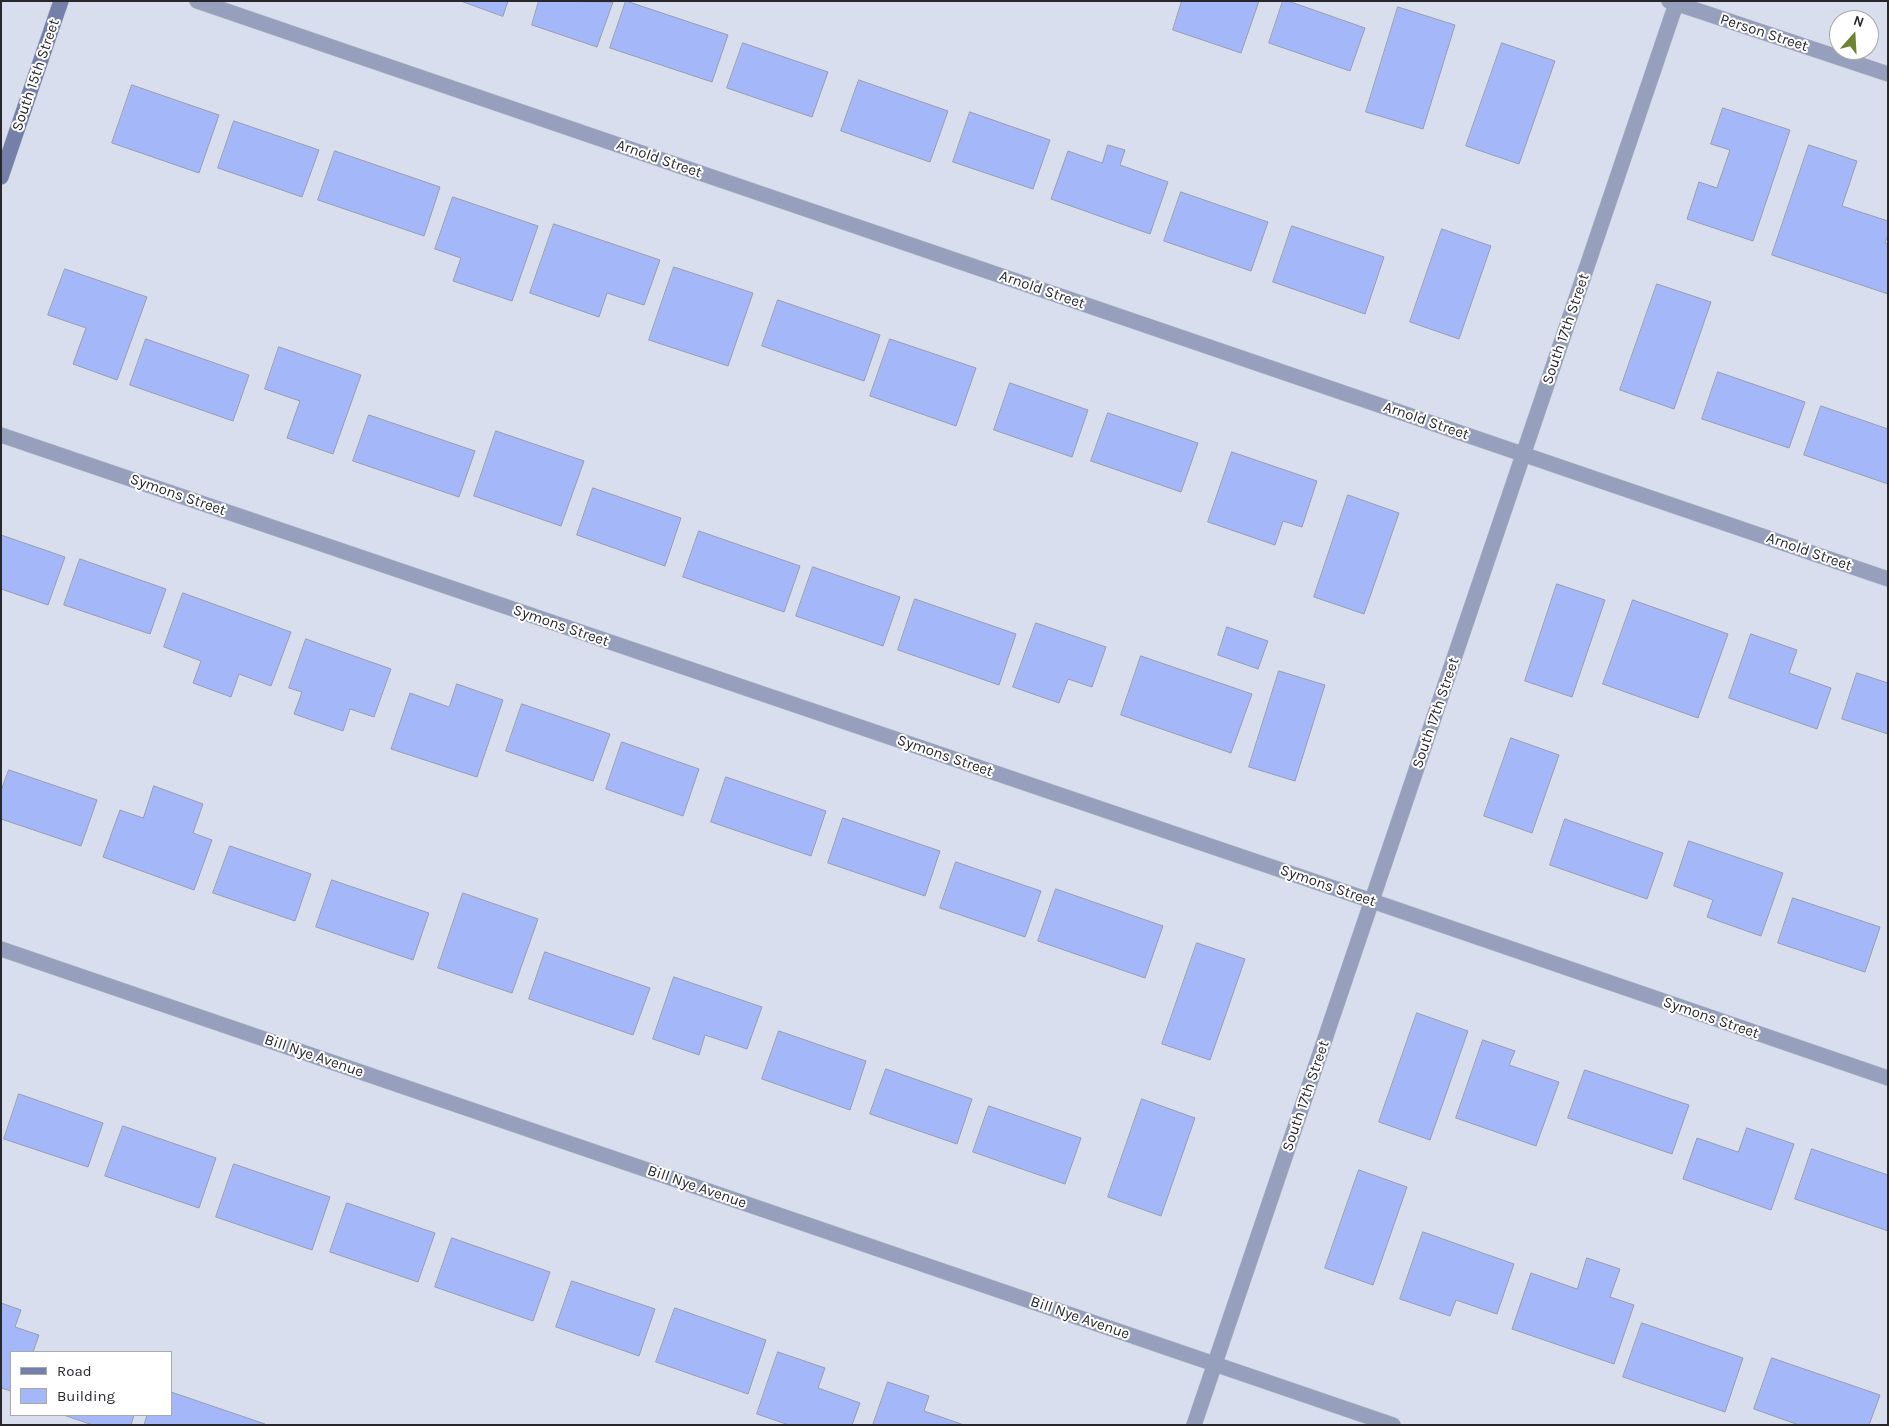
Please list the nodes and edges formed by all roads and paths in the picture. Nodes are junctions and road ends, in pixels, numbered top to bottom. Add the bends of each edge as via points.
1 (61, 1) edge
2 (197, 1) edge
3 (1674, 2) edge
4 (1888, 74) edge
5 (1, 177) edge
6 (1, 435) edge
7 (1523, 454) junction
8 (1888, 578) edge
9 (1372, 901) junction
10 (1, 949) edge
11 (1888, 1078) edge
12 (1215, 1364) junction
13 (1194, 1425) edge
14 (1393, 1425) edge

1 - 5 main road, South 15th Street
2 - 7 street, Arnold Street
3 - 4 street, Person Street
3 - 7 street, South 17th Street
6 - 9 street, Symons Street
7 - 8 street, Arnold Street
7 - 9 street, South 17th Street
9 - 11 street, Symons Street
9 - 12 street, South 17th Street
10 - 12 street, Bill Nye Avenue
12 - 13 street, South 17th Street
12 - 14 street, Bill Nye Avenue

